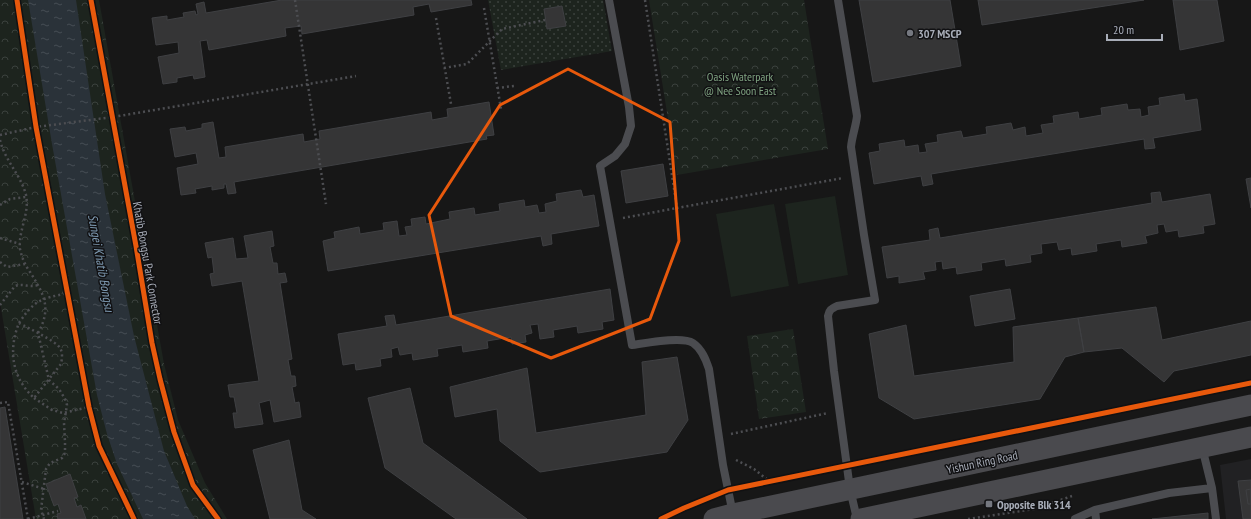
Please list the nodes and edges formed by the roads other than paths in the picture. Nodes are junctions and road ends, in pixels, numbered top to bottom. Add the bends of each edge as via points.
1 (609, 0) edge
2 (838, 0) edge
3 (1251, 405) edge
4 (1251, 437) edge
5 (1202, 446) junction
6 (935, 471) junction
7 (1212, 488) junction
8 (850, 489) junction
9 (938, 503) junction
10 (1095, 510) junction
11 (727, 517) edge
12 (857, 519) edge
13 (861, 519) edge
14 (1075, 519) edge
15 (1096, 519) edge
16 (1216, 519) edge

1 - 11 lane via 631,126 625,144 615,156 600,166 632,345 683,340 693,343 706,359 721,452
2 - 8 lane via 857,116 851,147 875,300 836,306 828,316
3 - 6 main road, Yishun Ring Road
4 - 5 main road
5 - 7 lane
5 - 9 main road
6 - 8 main road, Yishun Ring Road
6 - 9 main road
7 - 10 lane via 1170,493
7 - 16 lane
8 - 11 main road, Yishun Ring Road
8 - 12 lane
9 - 13 main road
10 - 14 lane
10 - 15 lane

